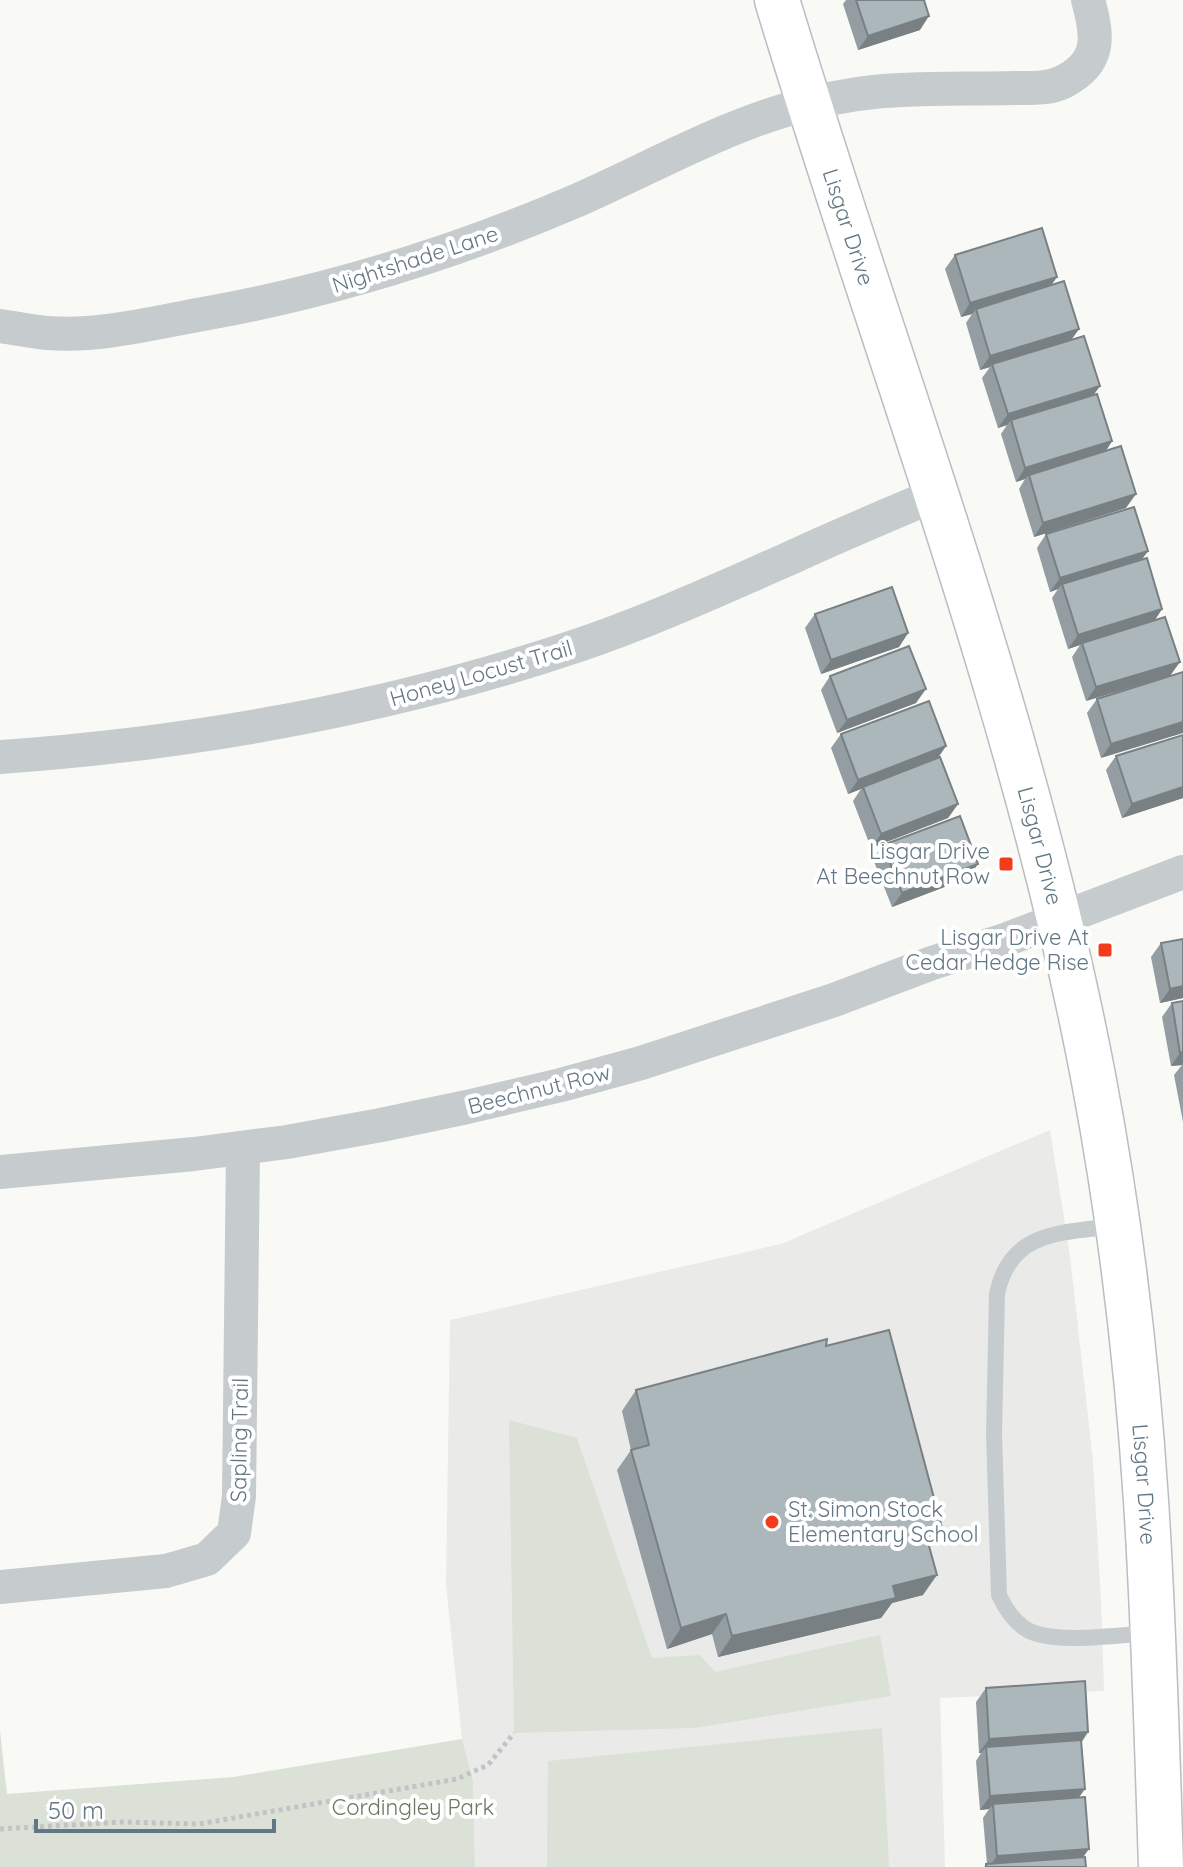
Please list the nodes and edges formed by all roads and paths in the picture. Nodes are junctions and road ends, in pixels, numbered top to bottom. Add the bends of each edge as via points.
1 (777, 0) edge
2 (1088, 0) edge
3 (809, 103) junction
4 (0, 326) edge
5 (935, 495) junction
6 (0, 757) edge
7 (1183, 872) edge
8 (1058, 920) junction
9 (243, 1149) junction
10 (0, 1172) edge
11 (1117, 1225) junction
12 (0, 1587) edge
13 (1152, 1633) junction
14 (514, 1733) dead end
15 (0, 1829) edge
16 (1161, 1867) edge

1 - 3 street, Lisgar Drive
2 - 3 street, Nightshade Lane via 1095,48 1074,75 1051,87 902,89
3 - 4 street, Nightshade Lane via 755,120 486,237 332,286 129,328 49,333
3 - 5 street, Lisgar Drive
5 - 6 street, Honey Locust Trail via 688,604 483,675 372,704 183,739
5 - 8 street, Lisgar Drive via 1015,751
7 - 8 street, Beechnut Row
8 - 9 street, Beechnut Row via 641,1063 467,1107
8 - 11 street, Lisgar Drive via 1094,1083
9 - 10 street, Beechnut Row
9 - 12 street, Sapling Trail via 239,1496 234,1533 207,1559 166,1571
11 - 13 street, Lisgar Drive via 1136,1385
11 - 13 lane via 1031,1243 1008,1263 1000,1281 994,1434 999,1595 1027,1630 1048,1637
13 - 16 street, Lisgar Drive
14 - 15 path via 488,1765 457,1779 199,1824

